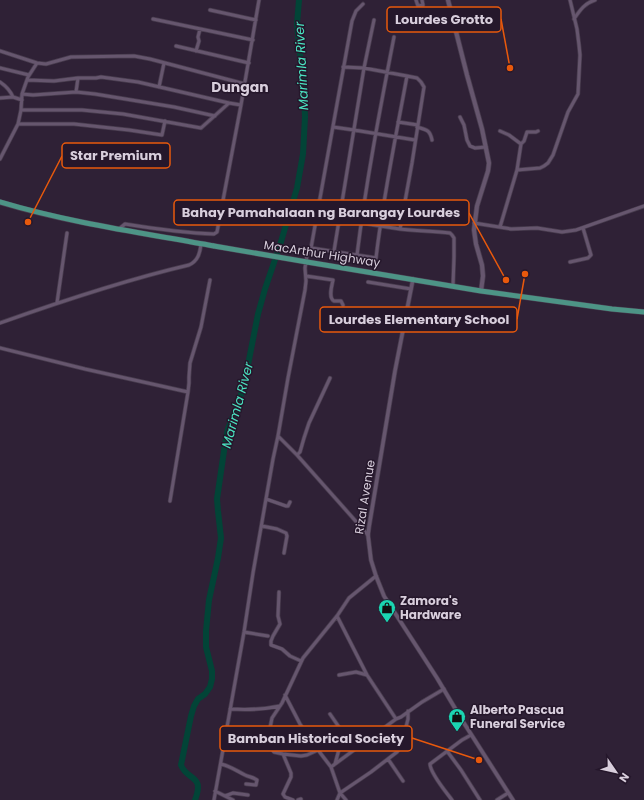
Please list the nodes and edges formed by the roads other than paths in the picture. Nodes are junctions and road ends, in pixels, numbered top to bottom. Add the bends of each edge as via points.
1 (259, 0) edge
2 (416, 0) edge
3 (422, 0) edge
4 (448, 0) edge
5 (570, 0) edge
6 (595, 0) edge
7 (364, 4) dead end
8 (210, 10) dead end
9 (153, 19) dead end
10 (574, 19) junction
11 (256, 20) junction
12 (374, 20) dead end
13 (200, 29) junction
14 (394, 36) dead end
15 (253, 40) junction
16 (176, 46) dead end
17 (0, 51) edge
18 (196, 51) junction
19 (37, 63) junction
20 (164, 63) junction
21 (249, 63) junction
22 (343, 67) junction
23 (0, 68) edge
24 (364, 68) junction
25 (387, 72) junction
26 (29, 75) junction
27 (407, 76) junction
28 (78, 78) junction
29 (27, 80) junction
30 (0, 82) edge
31 (245, 84) junction
32 (159, 87) junction
33 (76, 92) junction
34 (22, 94) junction
35 (13, 97) junction
36 (0, 98) edge
37 (22, 100) junction
38 (229, 103) junction
39 (241, 105) junction
40 (21, 110) junction
41 (215, 116) junction
42 (460, 117) dead end
43 (165, 122) junction
44 (398, 122) junction
45 (18, 124) junction
46 (418, 126) junction
47 (333, 128) junction
48 (354, 130) junction
49 (500, 131) dead end
50 (538, 131) dead end
51 (376, 134) junction
52 (396, 137) junction
53 (416, 140) junction
54 (432, 140) dead end
55 (521, 144) junction
56 (486, 146) junction
57 (0, 159) edge
58 (517, 170) junction
59 (0, 202) edge
60 (644, 206) edge
61 (317, 214) junction
62 (340, 219) junction
63 (361, 222) junction
64 (474, 223) junction
65 (380, 226) junction
66 (500, 227) junction
67 (583, 228) junction
68 (119, 229) junction
69 (400, 229) junction
70 (68, 233) dead end
71 (201, 244) junction
72 (311, 248) junction
73 (334, 251) junction
74 (356, 255) junction
75 (570, 262) dead end
76 (306, 276) junction
77 (413, 279) junction
78 (210, 280) dead end
79 (368, 282) dead end
80 (453, 286) junction
81 (411, 289) junction
82 (481, 291) junction
83 (57, 303) junction
84 (343, 305) dead end
85 (644, 312) edge
86 (0, 323) edge
87 (0, 348) edge
88 (330, 378) dead end
89 (188, 392) junction
90 (278, 436) junction
91 (297, 455) junction
92 (266, 499) junction
93 (170, 501) dead end
94 (290, 502) dead end
95 (262, 526) junction
96 (368, 535) junction
97 (284, 554) dead end
98 (376, 576) junction
99 (279, 592) dead end
100 (337, 616) junction
101 (244, 632) junction
102 (268, 636) dead end
103 (301, 661) junction
104 (339, 675) dead end
105 (366, 675) junction
106 (444, 689) junction
107 (285, 695) junction
108 (280, 706) junction
109 (230, 709) junction
110 (408, 711) junction
111 (330, 714) dead end
112 (396, 719) junction
113 (471, 735) junction
114 (318, 750) junction
115 (447, 751) junction
116 (283, 754) junction
117 (388, 759) junction
118 (221, 764) junction
119 (335, 764) junction
120 (331, 767) junction
121 (403, 781) dead end
122 (246, 784) dead end
123 (215, 791) junction
124 (340, 793) junction
125 (508, 793) junction
126 (248, 795) dead end
127 (225, 796) junction
128 (214, 800) edge
129 (233, 800) edge
130 (293, 800) edge
131 (336, 800) edge
132 (346, 800) edge
133 (452, 800) edge
134 (480, 800) edge
135 (497, 800) edge
136 (513, 800) edge

1 - 11 street
2 - 3 street via 418,6 423,5
4 - 56 main road
5 - 10 street
6 - 10 street via 587,3
7 - 22 street via 356,11 352,20
8 - 11 street
9 - 13 street
10 - 58 street via 580,55 578,94 548,163 540,168
11 - 15 street
12 - 24 street
13 - 15 street
13 - 18 street
14 - 25 street
15 - 21 street
16 - 18 street
17 - 19 street
18 - 21 street
19 - 20 street via 46,64 71,57 134,56
19 - 26 street
20 - 31 street
20 - 32 street
21 - 31 street
22 - 24 street
22 - 47 street
23 - 26 street
24 - 25 street
24 - 48 street
25 - 27 street
25 - 51 street
26 - 29 street
27 - 44 street
27 - 46 street via 416,78 424,87
28 - 29 street via 54,81
28 - 32 street via 101,77
28 - 33 street
29 - 34 street
30 - 35 street
31 - 39 street
32 - 38 street
33 - 34 street
33 - 41 street via 132,99
34 - 37 street
35 - 36 street
35 - 37 street
37 - 40 street
38 - 39 street
38 - 41 street
39 - 68 street via 216,233 166,231 125,224
40 - 43 street via 82,110
40 - 45 street
41 - 43 street via 201,128
42 - 56 street via 470,146
43 - 45 street via 162,135 74,124
44 - 46 street
44 - 52 street
45 - 57 street
46 - 53 street
46 - 54 street via 427,130
47 - 48 street
47 - 61 street
48 - 51 street
48 - 62 street
49 - 55 street
50 - 55 street via 527,132
51 - 52 street
51 - 63 street
52 - 53 street
52 - 65 street
53 - 69 street
55 - 58 street
56 - 64 main road via 489,167
58 - 66 street
59 - 68 highway, MacArthur Highway
60 - 67 street
61 - 62 street
61 - 72 street
62 - 63 street
62 - 73 street
63 - 65 street
63 - 74 street
64 - 66 street
64 - 82 main road via 474,237 483,271
65 - 69 street
65 - 74 street via 376,258
66 - 67 street via 562,232
67 - 75 street via 591,255
68 - 71 highway, MacArthur Highway
69 - 80 street via 452,235
70 - 83 street
71 - 77 highway, MacArthur Highway, bridge
71 - 83 street via 197,258 189,266 154,273
72 - 73 street
72 - 76 street via 307,255
73 - 74 street
76 - 84 street via 333,280 330,295 333,300 341,301
76 - 90 street
77 - 80 highway, MacArthur Highway
77 - 81 street, Rizal Avenue
78 - 89 street via 201,327 190,363
79 - 81 street
80 - 82 highway, MacArthur Highway
81 - 96 street, Rizal Avenue
82 - 85 highway, MacArthur Highway
83 - 86 street
87 - 89 street
88 - 91 street
89 - 93 street
90 - 91 street
90 - 92 street
91 - 96 street
92 - 94 street via 286,506
92 - 95 street
95 - 97 street via 286,533
95 - 101 street
96 - 98 street, Rizal Avenue
98 - 100 street via 349,598
98 - 106 street, Rizal Avenue via 388,604
99 - 103 street via 280,624 271,645
100 - 103 street
100 - 105 street
101 - 102 street
101 - 109 street
103 - 107 street
104 - 105 street via 356,672
105 - 112 street
106 - 110 street
106 - 113 street, Rizal Avenue
107 - 108 street
107 - 114 street via 300,724
108 - 109 street via 255,710
108 - 116 street via 272,718 269,740 272,751
109 - 118 street
110 - 112 street
110 - 117 street via 400,748
111 - 119 street via 348,743 341,742
112 - 119 street
113 - 115 street
113 - 125 street, Rizal Avenue
114 - 116 street via 301,756
114 - 120 street
115 - 133 street via 431,763 430,767
115 - 134 street
116 - 130 street via 291,772 283,794
117 - 121 street
117 - 124 street
118 - 122 street via 257,780 256,785
118 - 123 street
119 - 120 street
120 - 124 street
123 - 127 street
123 - 128 street
124 - 131 street
124 - 132 street
125 - 135 street
125 - 136 street, Rizal Avenue
126 - 127 street via 233,793
127 - 129 street

